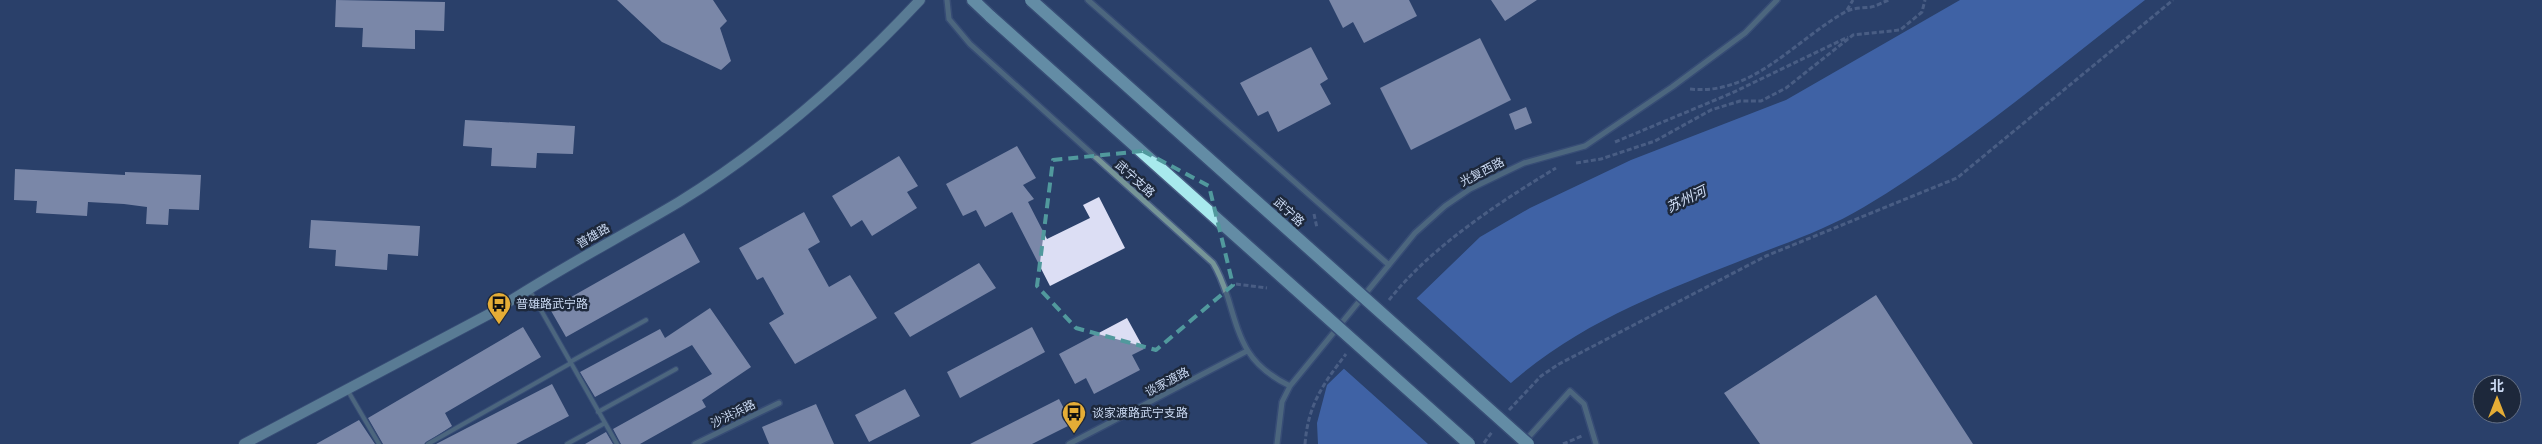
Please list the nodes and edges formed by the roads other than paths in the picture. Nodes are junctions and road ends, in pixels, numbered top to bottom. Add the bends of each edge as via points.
1 (920, 0) edge
2 (947, 0) edge
3 (973, 0) edge
4 (1031, 0) edge
5 (1088, 0) edge
6 (1777, 0) edge
7 (1389, 265) junction
8 (528, 288) junction
9 (646, 320) dead end
10 (1247, 351) junction
11 (570, 362) junction
12 (676, 369) dead end
13 (1290, 386) junction
14 (347, 389) junction
15 (779, 403) dead end
16 (598, 412) junction
17 (605, 423) junction
18 (244, 444) edge
19 (379, 444) edge
20 (428, 444) edge
21 (567, 444) edge
22 (616, 444) edge
23 (695, 444) edge
24 (1069, 444) edge
25 (1277, 444) edge
26 (1469, 444) edge
27 (1522, 444) edge
28 (1528, 444) edge
29 (1596, 444) edge

1 - 8 main road, 普雄路 via 886,36 802,112 743,157 680,201
2 - 10 street, 武宁支路 via 949,19 970,44 1206,256 1217,269
3 - 26 main road, bridge
4 - 28 main road, 武宁路, bridge
5 - 7 street
6 - 7 street, 光复西路 via 1745,33 1585,146 1524,163 1456,197 1415,233
7 - 13 street, 光复西路
8 - 11 lane
8 - 14 main road, 普雄路 via 493,312
9 - 11 lane
10 - 13 street, 武宁支路 via 1258,367
10 - 24 street, 谈家渡路
11 - 16 lane
11 - 20 lane
12 - 16 lane
13 - 25 street, 光复西路 via 1282,402
14 - 18 main road, 普雄路
14 - 19 lane
15 - 23 street, 沙洪浜路
16 - 17 lane
17 - 21 lane
17 - 22 lane
27 - 29 street via 1570,391 1584,404

